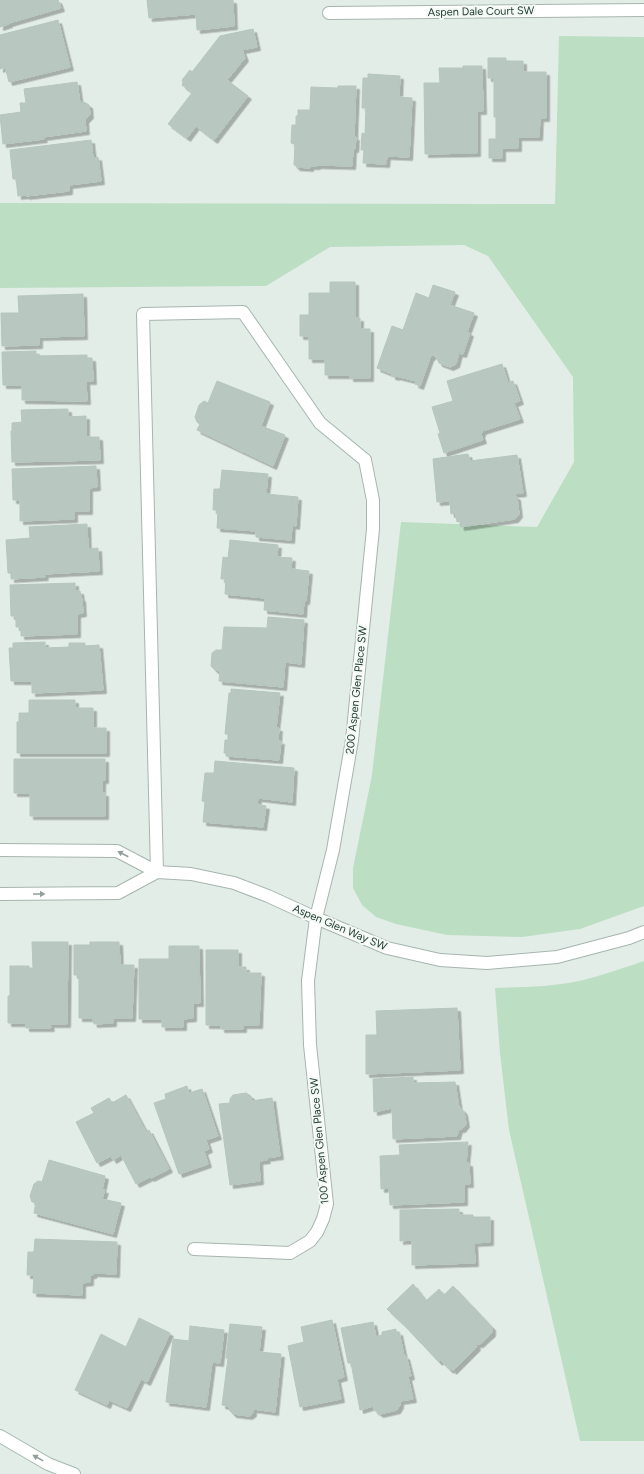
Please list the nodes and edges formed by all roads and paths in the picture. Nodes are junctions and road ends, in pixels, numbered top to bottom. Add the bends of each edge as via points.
1 (637, 6) edge
2 (329, 13) dead end
3 (0, 850) edge
4 (157, 872) junction
5 (0, 894) edge
6 (316, 918) junction
7 (644, 932) edge
8 (194, 1249) dead end
9 (0, 1436) edge
10 (74, 1474) edge

1 - 2 street, Aspen Dale Court SW
4 -> 3 street, Aspen Glen Way SW via 117,851
5 -> 4 street via 118,893
4 - 6 street, Aspen Glen Way SW via 191,874 234,883
4 - 6 street, 200 Aspen Glen Place SW via 143,314 243,312 320,423 365,460 372,500 373,528 352,740 332,850
6 - 7 street, Aspen Glen Way SW via 387,948 440,960 487,963 557,957
6 - 8 street, 100 Aspen Glen Place SW via 308,981 310,1045 327,1204 323,1219 310,1241 290,1253
10 -> 9 street via 48,1464

